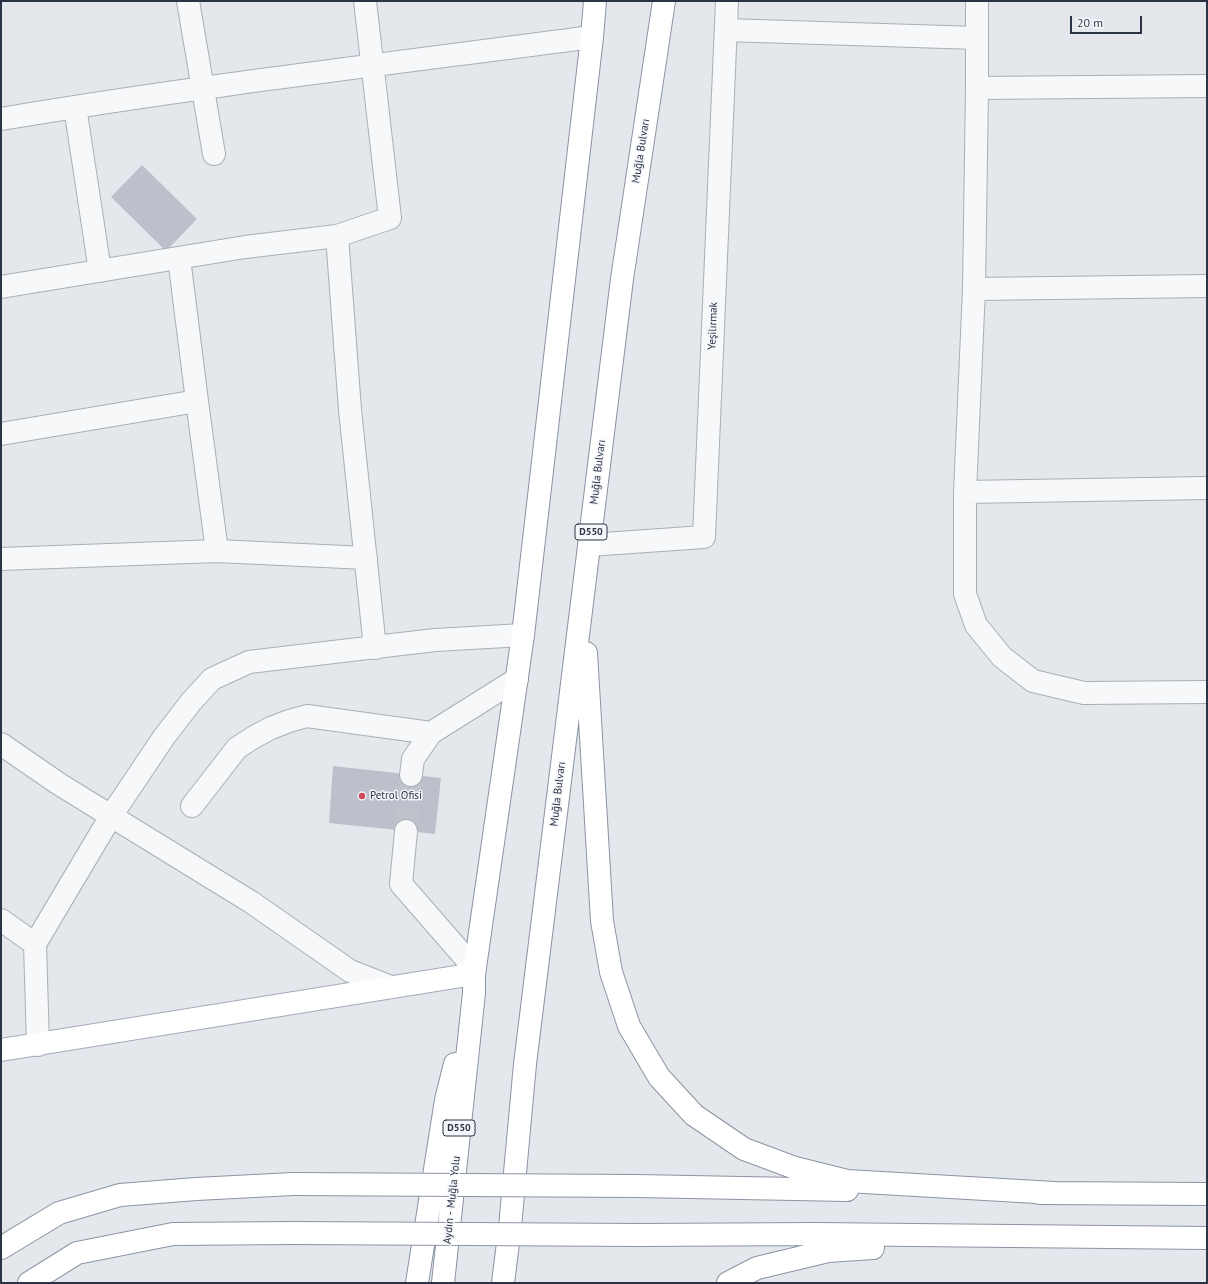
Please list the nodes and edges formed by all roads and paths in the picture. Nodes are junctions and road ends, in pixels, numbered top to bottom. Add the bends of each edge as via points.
1 (188, 1) edge
2 (365, 1) edge
3 (595, 1) edge
4 (664, 1) edge
5 (727, 1) edge
6 (977, 1) edge
7 (726, 30) junction
8 (592, 36) junction
9 (977, 38) junction
10 (372, 65) junction
11 (1207, 86) edge
12 (203, 88) junction
13 (978, 88) junction
14 (75, 107) junction
15 (1, 119) edge
16 (214, 154) dead end
17 (337, 236) junction
18 (180, 258) junction
19 (100, 271) junction
20 (1207, 286) edge
21 (1, 287) edge
22 (974, 289) junction
23 (197, 401) junction
24 (1, 434) edge
25 (1207, 488) edge
26 (965, 492) junction
27 (590, 545) junction
28 (217, 551) junction
29 (366, 558) junction
30 (1, 559) edge
31 (583, 597) junction
32 (523, 635) junction
33 (375, 648) junction
34 (517, 679) junction
35 (1207, 692) edge
36 (431, 733) junction
37 (1, 744) edge
38 (411, 775) tunnel mouth
39 (192, 806) dead end
40 (111, 816) junction
41 (406, 831) tunnel mouth
42 (1, 920) edge
43 (35, 944) junction
44 (474, 979) junction
45 (391, 987) junction
46 (38, 1045) junction
47 (1, 1050) edge
48 (1054, 1194) junction
49 (1207, 1194) edge
50 (1026, 1237) junction
51 (1207, 1238) edge
52 (1, 1248) edge
53 (29, 1283) edge
54 (417, 1283) edge
55 (443, 1283) edge
56 (503, 1283) edge
57 (728, 1283) edge

1 - 12 street
2 - 10 street
3 - 8 main road, D550
4 - 27 main road, Muğla Bulvarı / D550 via 622,279
5 - 7 street, Yeşilırmak
6 - 9 street
7 - 9 street
7 - 27 street, Yeşilırmak via 704,537
8 - 10 street
8 - 32 main road, D550
9 - 13 street
10 - 12 street
10 - 17 street via 390,218
11 - 13 street
12 - 14 street
12 - 16 street
13 - 22 street
14 - 15 street
14 - 19 street
17 - 18 street
17 - 29 street via 350,410
18 - 19 street
18 - 23 street
19 - 21 street
20 - 22 street
22 - 26 street
23 - 24 street
23 - 28 street
25 - 26 street
26 - 35 street via 965,594 976,625 1002,657 1033,681 1084,693
27 - 31 main road, Muğla Bulvarı / D550
28 - 29 street
28 - 30 street
29 - 33 street
31 - 48 main road via 602,921 612,972 629,1026 659,1077 694,1115 744,1149 795,1168 847,1181
31 - 56 main road, Muğla Bulvarı / D550 via 525,1064
32 - 33 street via 435,640
32 - 34 main road, D550
33 - 40 street via 250,662 212,679 191,702
34 - 36 street
34 - 44 main road, D550
36 - 38 street via 413,759
36 - 39 street via 307,716 289,721 237,748
37 - 40 street
40 - 43 street
40 - 45 street via 251,902 350,971
41 - 44 street via 401,884
42 - 43 street
43 - 46 street
44 - 45 main road
44 - 54 main road via 446,1100
44 - 55 main road, Aydın - Muğla Yolu / D550
45 - 46 main road
46 - 47 main road
48 - 49 main road
48 - 52 main road, bridge via 637,1186 293,1184 120,1195 59,1213
50 - 51 main road
50 - 53 main road, bridge via 816,1234 172,1234 77,1254
50 - 57 main road via 828,1251 757,1268

